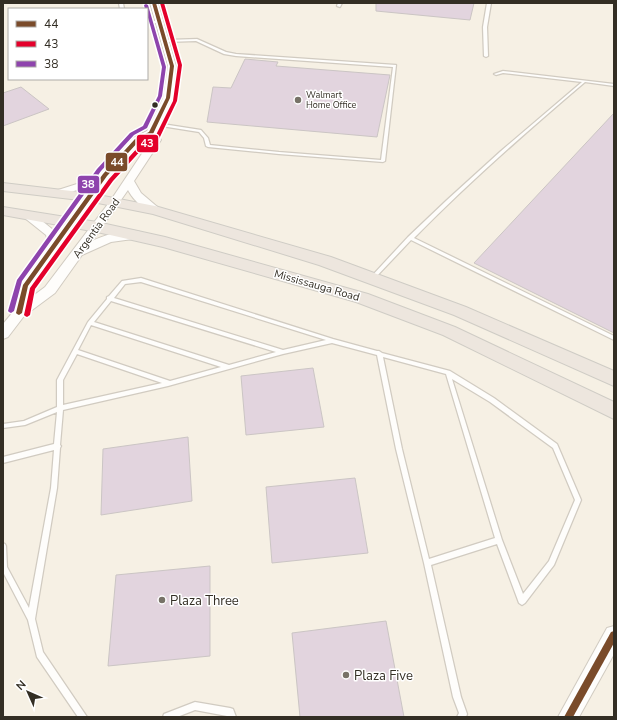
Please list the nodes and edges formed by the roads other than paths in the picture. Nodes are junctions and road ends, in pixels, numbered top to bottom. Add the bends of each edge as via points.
1 (154, 3) edge
2 (489, 3) edge
3 (148, 22) edge
4 (159, 22) junction
5 (166, 41) junction
6 (486, 56) dead end
7 (496, 74) dead end
8 (585, 81) junction
9 (614, 85) edge
10 (154, 129) junction
11 (105, 175) junction
12 (130, 181) junction
13 (3, 187) edge
14 (59, 193) junction
15 (88, 197) junction
16 (115, 202) junction
17 (155, 210) junction
18 (3, 211) edge
19 (27, 214) junction
20 (70, 222) junction
21 (97, 227) junction
22 (138, 235) junction
23 (410, 238) junction
24 (55, 244) junction
25 (76, 254) junction
26 (372, 278) junction
27 (109, 298) junction
28 (19, 313) junction
29 (90, 323) junction
30 (6, 327) edge
31 (614, 338) edge
32 (332, 341) junction
33 (75, 351) junction
34 (283, 352) junction
35 (379, 353) junction
36 (228, 367) junction
37 (448, 372) junction
38 (614, 379) edge
39 (168, 384) junction
40 (60, 408) junction
41 (614, 411) edge
42 (3, 426) edge
43 (58, 446) junction
44 (3, 460) edge
45 (499, 540) junction
46 (3, 546) edge
47 (427, 563) junction
48 (31, 619) junction
49 (614, 635) edge
50 (463, 716) edge
51 (83, 717) edge
52 (167, 717) edge
53 (232, 717) edge
54 (568, 717) edge

1 - 4 street, Argentia Road
2 - 6 lane
3 - 4 lane
4 - 5 street, Argentia Road
5 - 10 street, Argentia Road via 172,66 168,98
5 - 10 lane via 197,40 225,53 236,55 395,66 383,161 208,146 200,131
7 - 8 lane via 503,72
8 - 9 lane
8 - 23 lane via 493,160
10 - 11 street, Argentia Road via 137,140
10 - 12 street, Argentia Road via 156,140
11 - 14 street
11 - 15 street, Argentia Road
12 - 16 street, Argentia Road
12 - 17 street via 136,195
13 - 14 main road, Mississauga Road
14 - 15 main road, Mississauga Road
15 - 16 main road, Mississauga Road
15 - 20 street, Argentia Road
16 - 17 main road, Mississauga Road
16 - 21 street, Argentia Road
17 - 26 main road, Mississauga Road via 312,257
18 - 19 main road, Mississauga Road
19 - 20 main road, Mississauga Road
19 - 24 street via 51,234
20 - 21 main road, Mississauga Road
20 - 24 street, Argentia Road
21 - 22 main road, Mississauga Road
21 - 25 street, Argentia Road
22 - 25 street via 118,236
22 - 41 main road, Mississauga Road via 314,283 395,310 462,338
23 - 26 lane
23 - 31 lane
24 - 28 street, Argentia Road via 25,286
25 - 28 street, Argentia Road via 50,290
26 - 38 main road, Mississauga Road via 460,311
27 - 29 lane
27 - 32 lane via 124,282 141,280
27 - 34 lane
28 - 30 street, Argentia Road
29 - 33 lane
29 - 36 lane
32 - 34 lane
32 - 35 lane
33 - 39 lane
33 - 40 lane via 60,380
34 - 36 lane
35 - 37 lane
35 - 47 lane
36 - 39 lane
37 - 45 lane
37 - 45 lane via 555,446 578,500 552,562 522,601
39 - 40 lane
40 - 42 lane via 25,423
40 - 43 lane
43 - 44 lane
43 - 48 lane via 54,488
45 - 47 lane
46 - 48 lane via 4,567
47 - 50 lane
48 - 51 lane via 40,654
49 - 54 street
52 - 53 lane via 195,706 230,712

